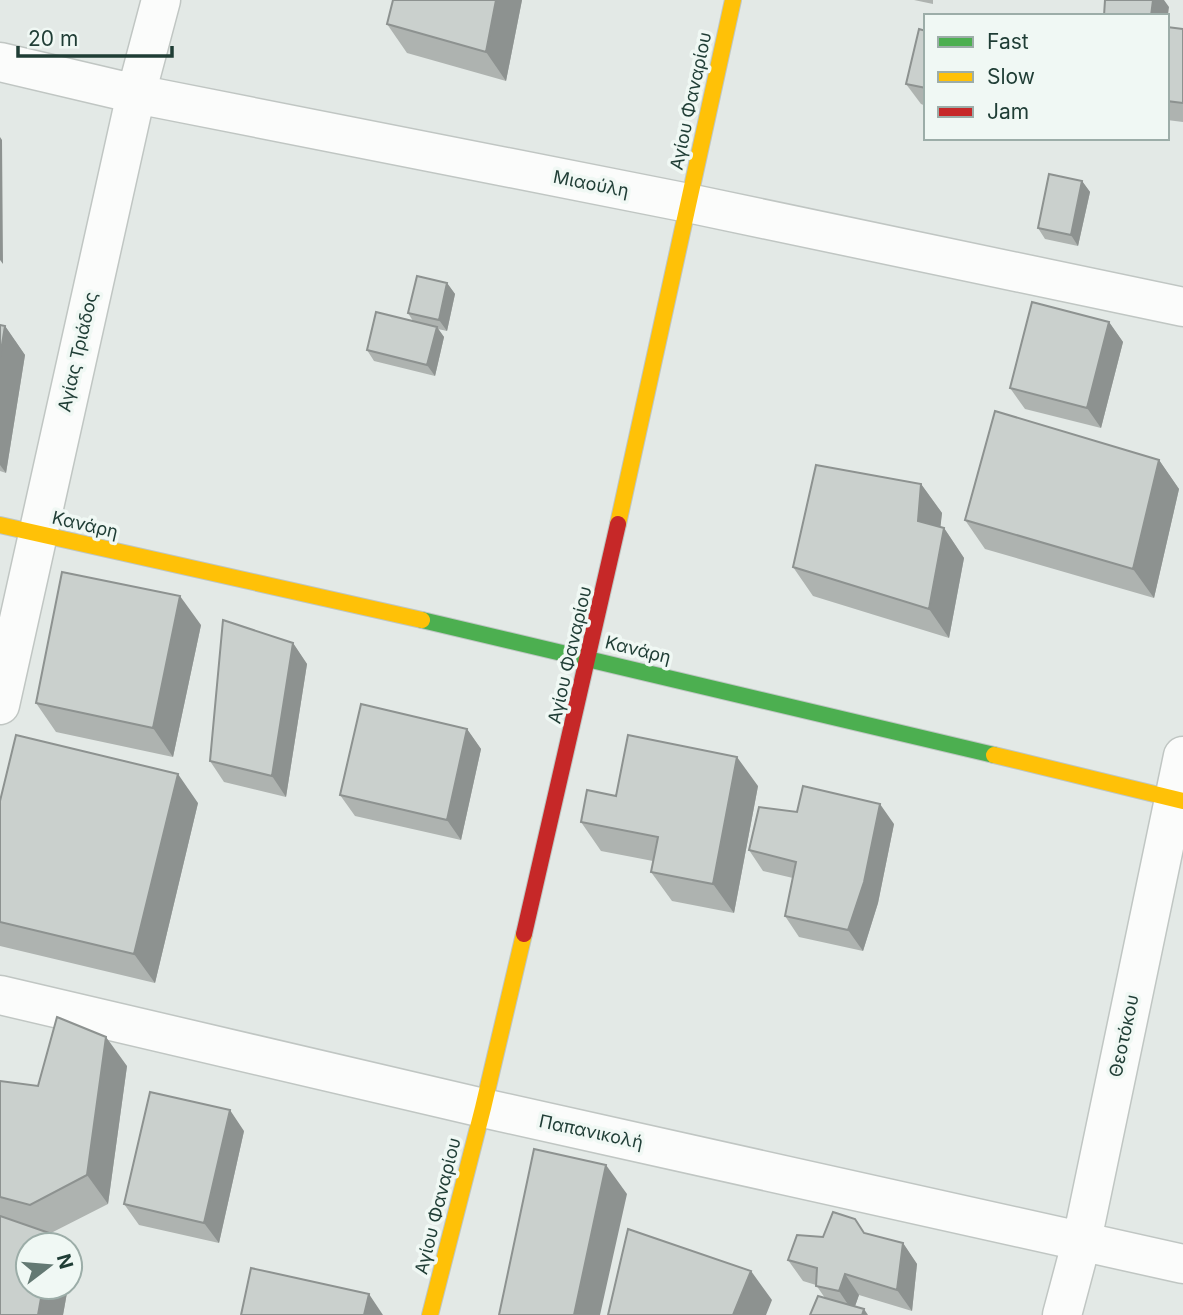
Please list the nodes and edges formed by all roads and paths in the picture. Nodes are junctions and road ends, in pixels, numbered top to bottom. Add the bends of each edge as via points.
1 (161, 0) edge
2 (733, 0) edge
3 (0, 62) edge
4 (136, 94) junction
5 (688, 203) junction
6 (1183, 307) edge
7 (0, 525) edge
8 (37, 534) junction
9 (589, 658) junction
10 (0, 705) edge
11 (1183, 756) edge
12 (1178, 799) edge
13 (0, 995) edge
14 (483, 1108) junction
15 (1082, 1240) junction
16 (1183, 1264) edge
17 (430, 1315) edge
18 (1062, 1315) edge

1 - 4 street, Αγίας Τριάδος
2 - 5 street, Αγίου Φαναρίου
3 - 4 street, Μιαούλη
4 - 5 street, Μιαούλη
4 - 8 street, Αγίας Τριάδος
5 - 6 street, Μιαούλη
5 - 9 street, Αγίου Φαναρίου
7 - 8 street, Κανάρη
8 - 9 street, Κανάρη
8 - 10 street, Αγίας Τριάδος
9 - 12 street, Κανάρη
9 - 14 street, Αγίου Φαναρίου
11 - 12 street, Θεοτόκου
12 - 15 street, Θεοτόκου
13 - 14 street, Παπανικολή
14 - 15 street, Παπανικολή
14 - 17 street, Αγίου Φαναρίου
15 - 16 street, Παπανικολή
15 - 18 street, Θεοτόκου

